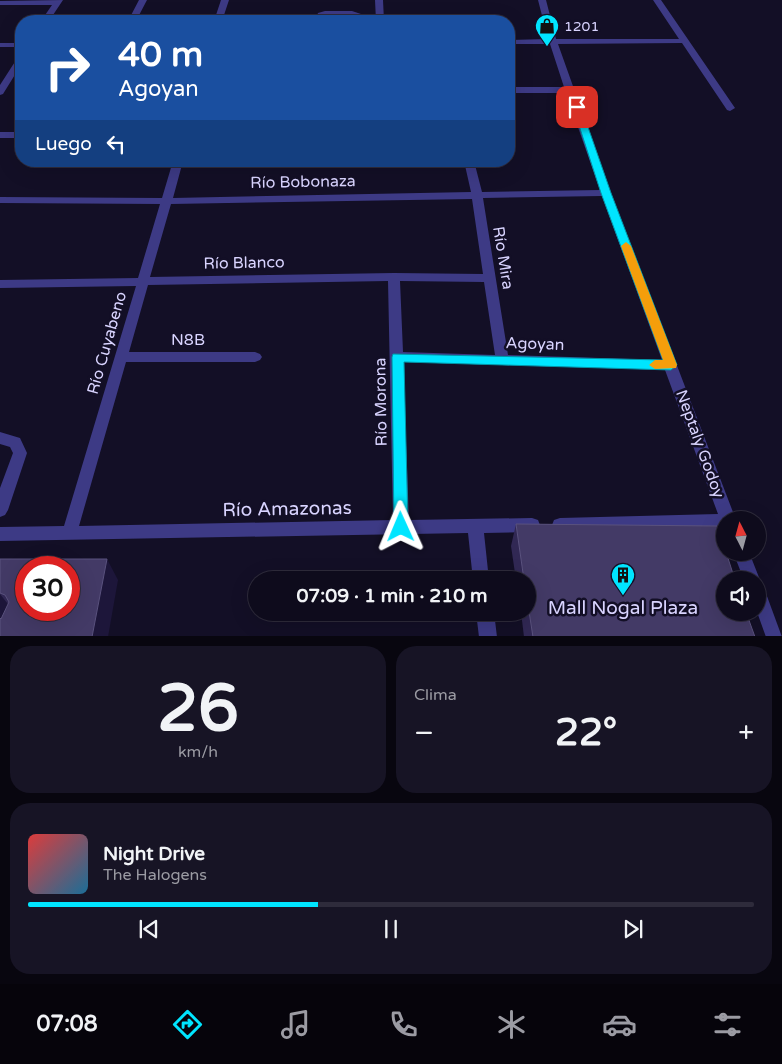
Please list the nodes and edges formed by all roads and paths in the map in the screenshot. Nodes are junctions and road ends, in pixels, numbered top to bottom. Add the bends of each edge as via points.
1 (143, 0) edge
2 (225, 0) edge
3 (379, 0) edge
4 (542, 0) edge
5 (657, 0) edge
6 (58, 1) edge
7 (2, 2) edge
8 (49, 15) edge
9 (135, 15) edge
10 (220, 15) edge
11 (321, 15) edge
12 (357, 15) edge
13 (380, 15) edge
14 (684, 41) junction
15 (515, 42) edge
16 (553, 42) junction
17 (0, 45) edge
18 (15, 45) edge
19 (15, 68) edge
20 (515, 90) edge
21 (572, 90) junction
22 (0, 91) edge
23 (730, 108) dead end
24 (0, 135) edge
25 (15, 135) edge
26 (176, 167) edge
27 (470, 167) edge
28 (606, 193) junction
29 (477, 195) junction
30 (0, 200) edge
31 (166, 201) junction
32 (394, 276) junction
33 (490, 278) junction
34 (143, 281) junction
35 (0, 284) edge
36 (121, 357) junction
37 (255, 357) dead end
38 (398, 357) junction
39 (502, 360) junction
40 (671, 365) junction
41 (0, 438) edge
42 (0, 510) edge
43 (722, 511) edge
44 (716, 521) edge
45 (475, 526) junction
46 (401, 527) junction
47 (0, 534) edge
48 (69, 534) junction
49 (480, 571) edge
50 (766, 614) edge
51 (486, 621) edge
52 (488, 636) edge
53 (775, 636) edge

1 - 9 street
2 - 10 street
3 - 13 street
4 - 16 street, Neptaly Godoy
5 - 14 street
6 - 7 street
6 - 8 street
11 - 12 street
14 - 16 street
14 - 23 street
15 - 16 street
16 - 21 street, Neptaly Godoy
17 - 18 street
19 - 22 street
20 - 21 street
21 - 28 street, Neptaly Godoy
24 - 25 street
26 - 31 street, Río Cuyabeno
27 - 29 street, Río Mira
28 - 29 street, Río Bobonaza
28 - 40 street, Neptaly Godoy
29 - 31 street, Río Bobonaza
29 - 33 street, Río Mira
30 - 31 street, Río Bobonaza
31 - 34 street, Río Cuyabeno
32 - 33 street, Río Blanco
32 - 34 street, Río Blanco
32 - 38 street, Río Morona
33 - 39 street, Río Mira
34 - 35 street, Río Blanco
34 - 36 street, Río Cuyabeno
36 - 37 street, N8B
36 - 48 street, Río Cuyabeno
38 - 39 street, Agoyan
38 - 46 street, Río Morona
39 - 40 street, Agoyan
40 - 43 street, Neptaly Godoy
41 - 42 street via 16,442 20,453
44 - 45 street, Río Amazonas
45 - 46 street, Río Amazonas
45 - 49 street
46 - 48 street, Río Amazonas
47 - 48 street, Río Amazonas
50 - 53 street
51 - 52 street

